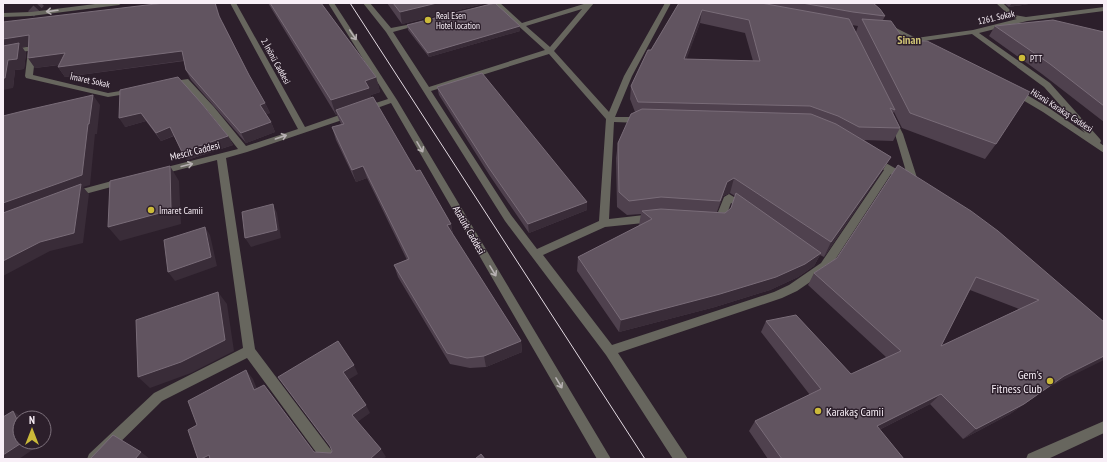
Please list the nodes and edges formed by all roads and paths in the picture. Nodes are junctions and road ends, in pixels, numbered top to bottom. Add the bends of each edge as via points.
1 (119, 3) edge
2 (233, 3) edge
3 (331, 3) edge
4 (366, 3) edge
5 (668, 3) edge
6 (999, 3) edge
7 (494, 4) edge
8 (591, 4) edge
9 (1104, 9) edge
10 (3, 15) edge
11 (1027, 19) junction
12 (427, 21) edge
13 (884, 21) edge
14 (522, 25) junction
15 (1050, 25) edge
16 (893, 30) junction
17 (389, 31) junction
18 (881, 32) edge
19 (972, 32) junction
20 (915, 40) junction
21 (936, 50) edge
22 (550, 51) junction
23 (3, 53) edge
24 (162, 86) edge
25 (1009, 88) edge
26 (139, 90) edge
27 (428, 90) junction
28 (392, 100) junction
29 (888, 113) edge
30 (610, 119) junction
31 (649, 120) edge
32 (302, 129) junction
33 (244, 150) junction
34 (1104, 150) edge
35 (865, 154) edge
36 (221, 156) junction
37 (890, 169) junction
38 (152, 174) edge
39 (129, 180) edge
40 (68, 197) edge
41 (754, 214) edge
42 (665, 218) edge
43 (706, 220) edge
44 (604, 223) junction
45 (536, 254) junction
46 (814, 257) edge
47 (825, 266) junction
48 (249, 351) junction
49 (610, 351) junction
50 (1104, 427) edge
51 (94, 459) edge
52 (329, 459) edge
53 (604, 459) edge
54 (681, 459) edge
55 (1033, 459) edge

1 -> 10 street
2 - 32 street, 2. İnönü Caddesi
3 -> 28 street, Atatürk Caddesi
4 - 17 street
5 - 30 street via 628,76
6 - 11 street via 1013,16
7 - 14 street
8 - 14 street
8 - 22 street
9 - 11 street, 1261. Sokak
11 - 15 street
11 - 19 street, 1261. Sokak
12 - 17 street
13 - 16 street
14 - 22 street
16 - 18 street
16 - 20 street
17 - 27 street
19 - 20 street, 1261. Sokak
19 - 34 street via 1048,85
20 - 21 street
22 - 27 street
22 - 30 street
23 - 26 street, İmaret Sokak via 32,48 29,76 108,95
24 - 33 street via 185,82
25 - 34 street, Hüsnü Karakaş Caddesi
27 - 45 street via 508,218
28 - 32 street, Mescit Caddesi
28 -> 53 street, Atatürk Caddesi
29 - 37 street via 899,134 917,186
30 - 31 street
30 - 44 street
33 -> 32 street, Mescit Caddesi
33 - 36 street, Mescit Caddesi
35 - 37 street
38 -> 36 street, Mescit Caddesi
36 - 48 street
37 - 47 street
39 - 40 street
41 - 43 street via 729,197 720,221
42 - 44 street
44 - 45 street
45 - 49 street
46 - 47 street
47 - 49 street via 778,295
48 - 51 street via 158,397
48 - 52 street
49 - 54 street
50 - 55 street

